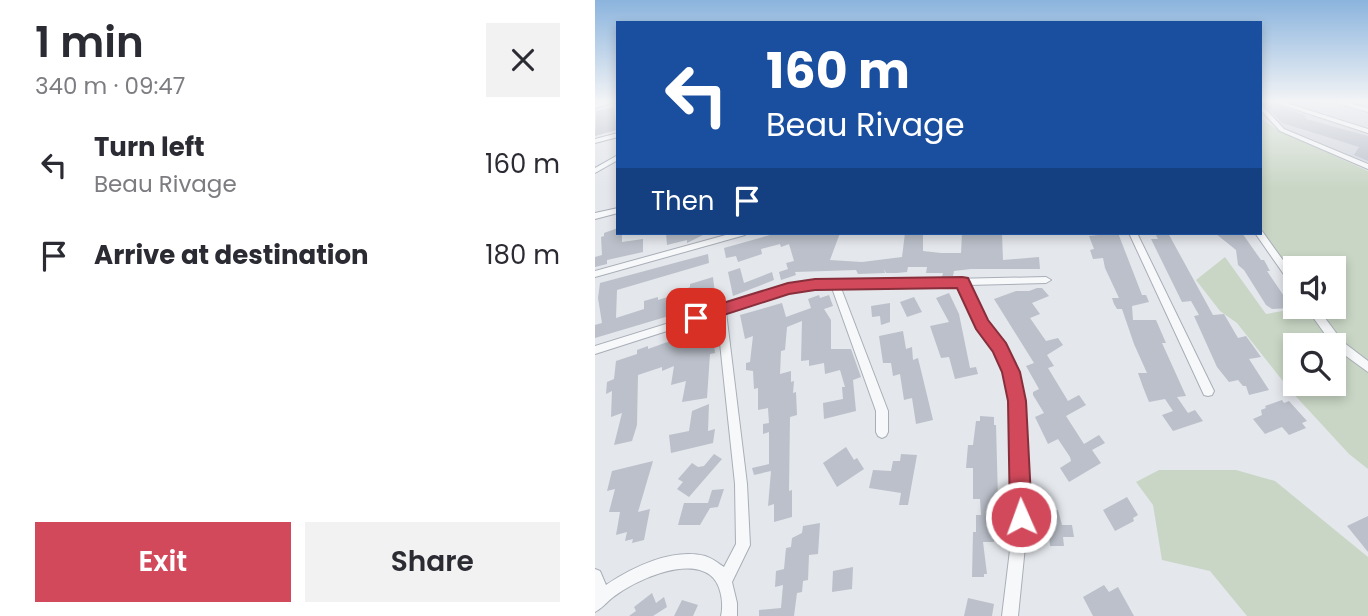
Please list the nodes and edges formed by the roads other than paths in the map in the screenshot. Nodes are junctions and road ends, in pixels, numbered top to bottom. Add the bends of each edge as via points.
1 (1285, 131) edge
2 (616, 136) edge
3 (595, 141) edge
4 (616, 157) edge
5 (616, 158) edge
6 (595, 162) edge
7 (1368, 167) edge
8 (595, 171) edge
9 (616, 211) edge
10 (595, 216) edge
11 (735, 235) edge
12 (1134, 235) edge
13 (1260, 235) edge
14 (1283, 267) edge
15 (595, 274) edge
16 (1046, 279) dead end
17 (962, 282) junction
18 (835, 285) junction
19 (721, 310) junction
20 (1320, 319) edge
21 (595, 350) edge
22 (1368, 368) edge
23 (1208, 391) dead end
24 (882, 432) dead end
25 (595, 576) edge
26 (725, 580) junction
27 (599, 599) edge
28 (729, 616) edge
29 (1010, 616) edge

1 - 7 street
2 - 3 street
4 - 6 street
5 - 8 street
9 - 10 street
11 - 15 street
12 - 23 street
13 - 14 street
16 - 17 street
17 - 18 street
17 - 29 street via 982,324 1000,348 1017,401 1021,517
18 - 19 street via 788,289
18 - 24 street via 882,411
19 - 21 street
19 - 26 street via 741,484 743,545
20 - 22 street via 1339,345
25 - 27 street
26 - 27 street via 706,563 682,561 646,570
26 - 28 street

